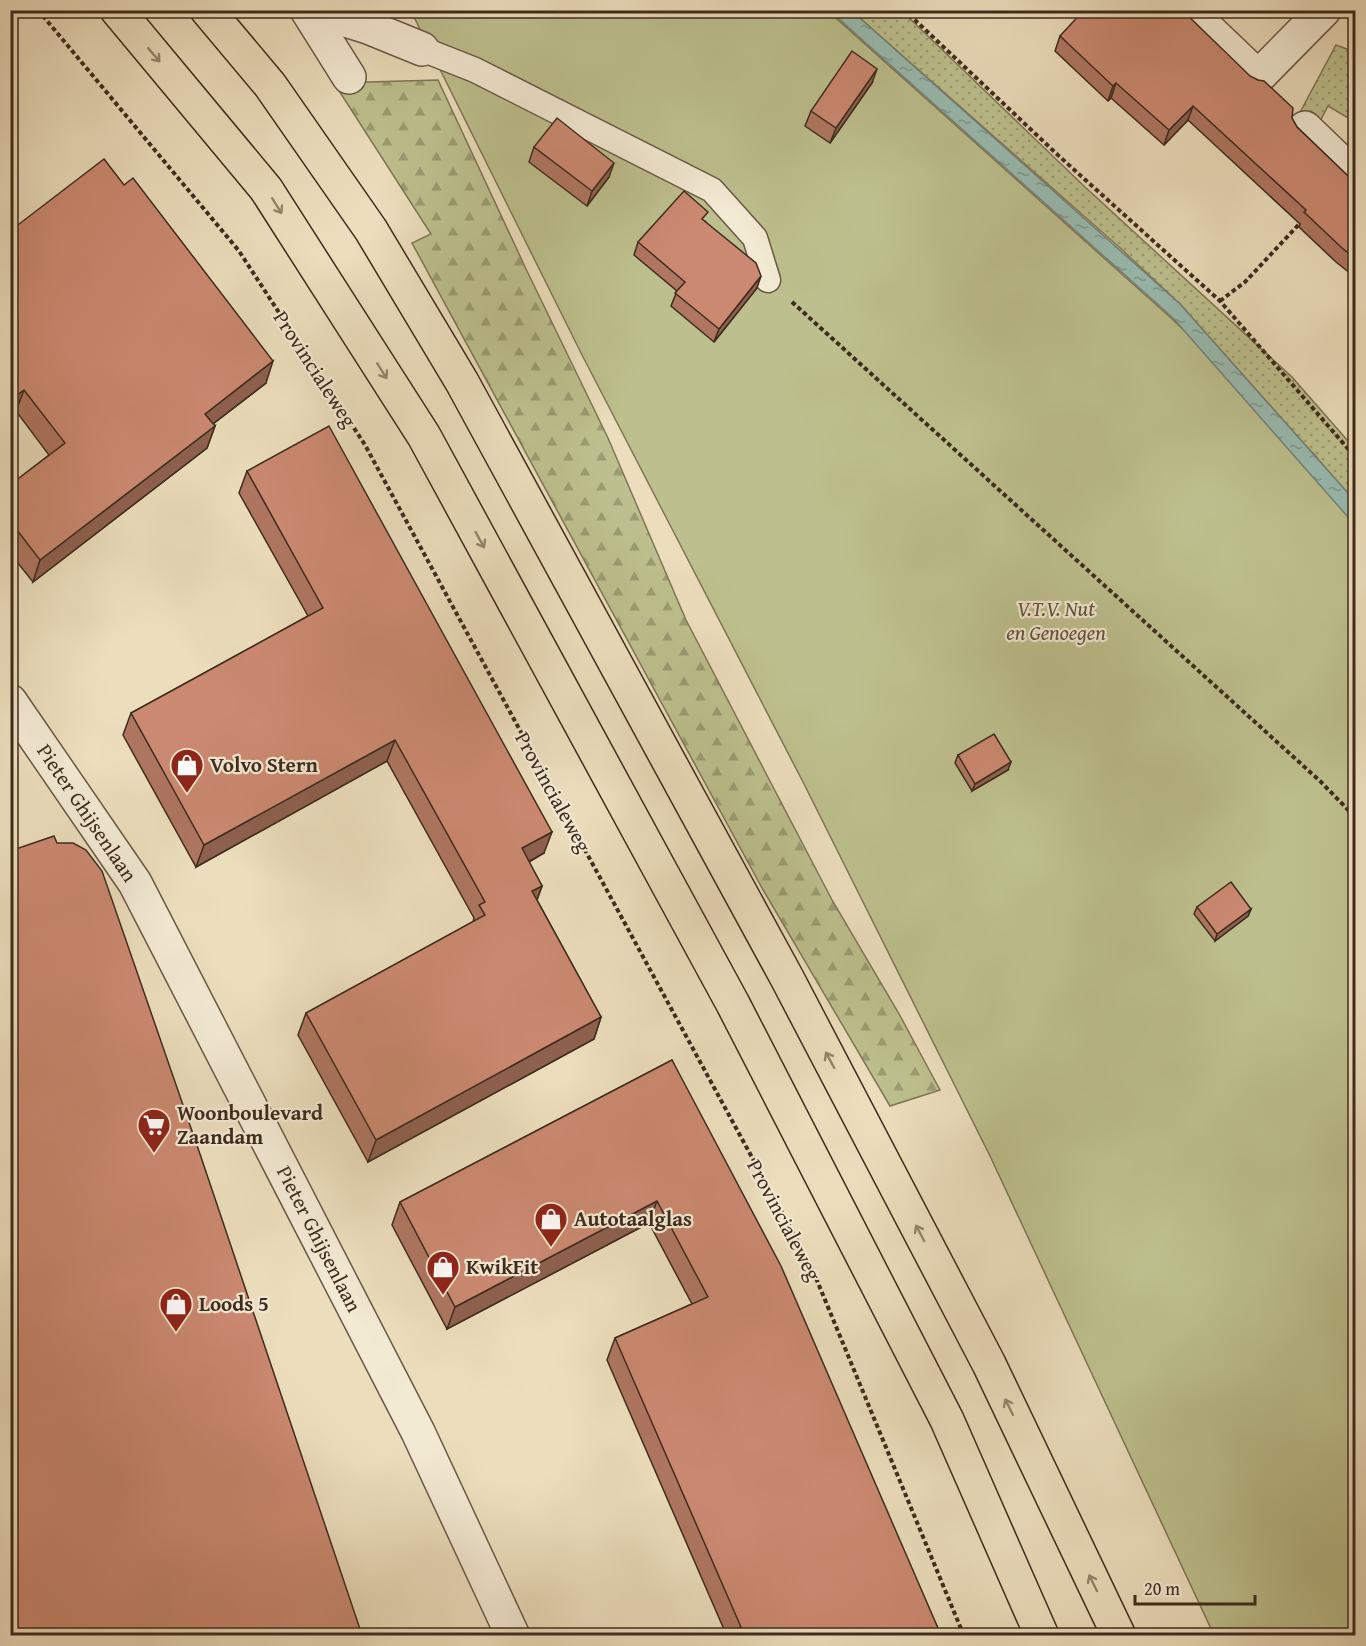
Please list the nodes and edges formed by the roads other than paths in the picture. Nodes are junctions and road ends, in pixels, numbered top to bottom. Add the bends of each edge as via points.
1 (117, 10) edge
2 (207, 10) edge
3 (307, 10) edge
4 (314, 10) edge
5 (1188, 10) edge
6 (1324, 10) edge
7 (422, 49) joint
8 (349, 77) dead end
9 (1305, 128) dead end
10 (1356, 177) edge
11 (768, 280) road end
12 (10, 701) edge
13 (513, 1635) edge
14 (1042, 1635) edge
15 (1119, 1635) edge

1 -> 14 main road via 267,189 424,436 739,1014 947,1420
15 -> 2 main road via 989,1364 809,1020 462,382 371,230 270,85
3 - 8 street
4 - 7 street
5 - 6 street via 1258,77
7 - 11 lane via 475,70 712,190 755,238
9 - 10 street
12 - 13 street, Pieter Ghijsenlaan via 135,883 413,1422

